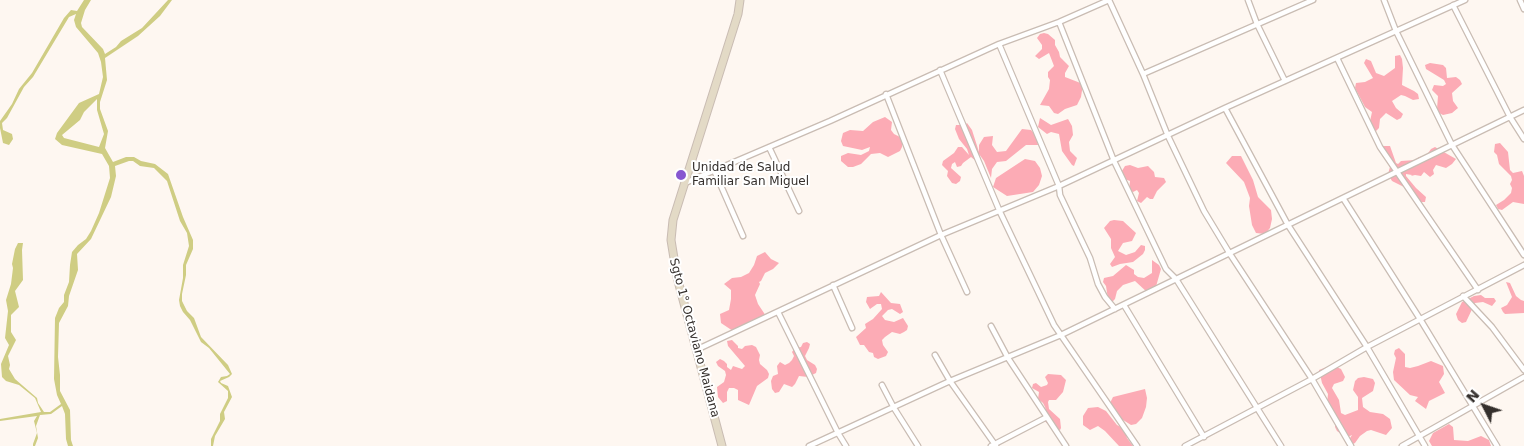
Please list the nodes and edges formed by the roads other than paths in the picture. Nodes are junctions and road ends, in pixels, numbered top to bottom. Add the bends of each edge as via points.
1 (740, 0) edge
2 (1248, 0) edge
3 (1313, 0) edge
4 (1384, 0) edge
5 (1465, 0) edge
6 (1520, 0) edge
7 (1453, 6) junction
8 (1524, 9) edge
9 (1059, 22) junction
10 (1257, 24) junction
11 (1396, 31) junction
12 (998, 44) junction
13 (1337, 58) junction
14 (940, 70) junction
15 (1143, 74) junction
16 (1285, 81) junction
17 (886, 94) junction
18 (1225, 108) junction
19 (1524, 110) edge
20 (1510, 117) junction
21 (1168, 136) junction
22 (1524, 138) edge
23 (1452, 145) junction
24 (769, 147) junction
25 (1114, 160) junction
26 (714, 170) junction
27 (1396, 171) junction
28 (684, 183) junction
29 (1060, 186) junction
30 (1343, 198) junction
31 (798, 212) dead end
32 (1000, 212) junction
33 (1288, 225) junction
34 (941, 235) junction
35 (743, 236) dead end
36 (1230, 254) junction
37 (1524, 255) edge
38 (1524, 265) edge
39 (1176, 278) junction
40 (833, 286) junction
41 (1478, 290) junction
42 (967, 292) dead end
43 (1464, 296) junction
44 (1124, 305) junction
45 (1115, 309) junction
46 (778, 312) junction
47 (1420, 320) junction
48 (991, 326) dead end
49 (852, 328) dead end
50 (1061, 335) junction
51 (1367, 347) junction
52 (696, 350) junction
53 (935, 355) dead end
54 (1008, 358) junction
55 (1524, 370) edge
56 (1524, 377) edge
57 (1312, 379) junction
58 (950, 381) junction
59 (882, 385) dead end
60 (1473, 405) junction
61 (894, 408) junction
62 (1258, 408) junction
63 (1046, 417) junction
64 (838, 433) junction
65 (1419, 436) junction
66 (1204, 437) junction
67 (994, 445) edge
68 (722, 446) edge
69 (809, 446) edge
70 (846, 446) edge
71 (918, 446) edge
72 (1066, 446) edge
73 (1137, 446) edge
74 (1185, 446) edge
75 (1281, 446) edge
76 (1351, 446) edge
77 (1402, 446) edge
78 (1425, 446) edge
79 (1497, 446) edge

1 - 28 main road, Sgto 1° Octaviano Maidana
2 - 10 street
3 - 10 street
4 - 11 street
5 - 7 street
6 - 8 street
7 - 11 street
7 - 20 street
9 - 12 street
9 - 15 street via 1110,0
9 - 25 street
10 - 15 street
10 - 16 street
11 - 13 street
11 - 23 street
12 - 14 street
12 - 29 street
13 - 16 street
13 - 27 street via 1380,147
14 - 17 street
14 - 32 street
15 - 21 street
16 - 18 street
17 - 24 street
17 - 34 street
18 - 21 street
18 - 33 street
19 - 20 street
20 - 22 street
20 - 23 street
21 - 25 street
21 - 36 street via 1204,211
23 - 27 street
23 - 37 street
24 - 26 street
24 - 31 street
25 - 29 street
25 - 39 street via 1166,269
26 - 28 street
26 - 35 street
27 - 30 street
27 - 41 street
28 - 52 main road, Sgto 1° Octaviano Maidana via 671,240
29 - 32 street
29 - 45 street via 1060,195 1090,258 1098,284
30 - 33 street
30 - 47 street
32 - 34 street
32 - 50 street
33 - 36 street
33 - 51 street
34 - 40 street
34 - 42 street
36 - 39 street
36 - 57 street
38 - 41 street
39 - 44 street
39 - 62 street
40 - 46 street
40 - 49 street
41 - 43 street
43 - 47 street
43 - 55 street
44 - 45 street
44 - 66 street
45 - 50 street
46 - 52 street
46 - 64 street
47 - 51 street
47 - 60 street
48 - 54 street
50 - 54 street
50 - 73 street
51 - 57 street
51 - 65 street
52 - 68 main road, Sgto 1° Octaviano Maidana
53 - 58 street
54 - 58 street
54 - 63 street
56 - 60 street
57 - 62 street
57 - 76 street
58 - 61 street
58 - 67 street
59 - 61 street
60 - 65 street
60 - 79 street
61 - 64 street
61 - 71 street
62 - 66 street
62 - 75 street
63 - 67 street
63 - 72 street
64 - 69 street
64 - 70 street
65 - 77 street
65 - 78 street
66 - 74 street

